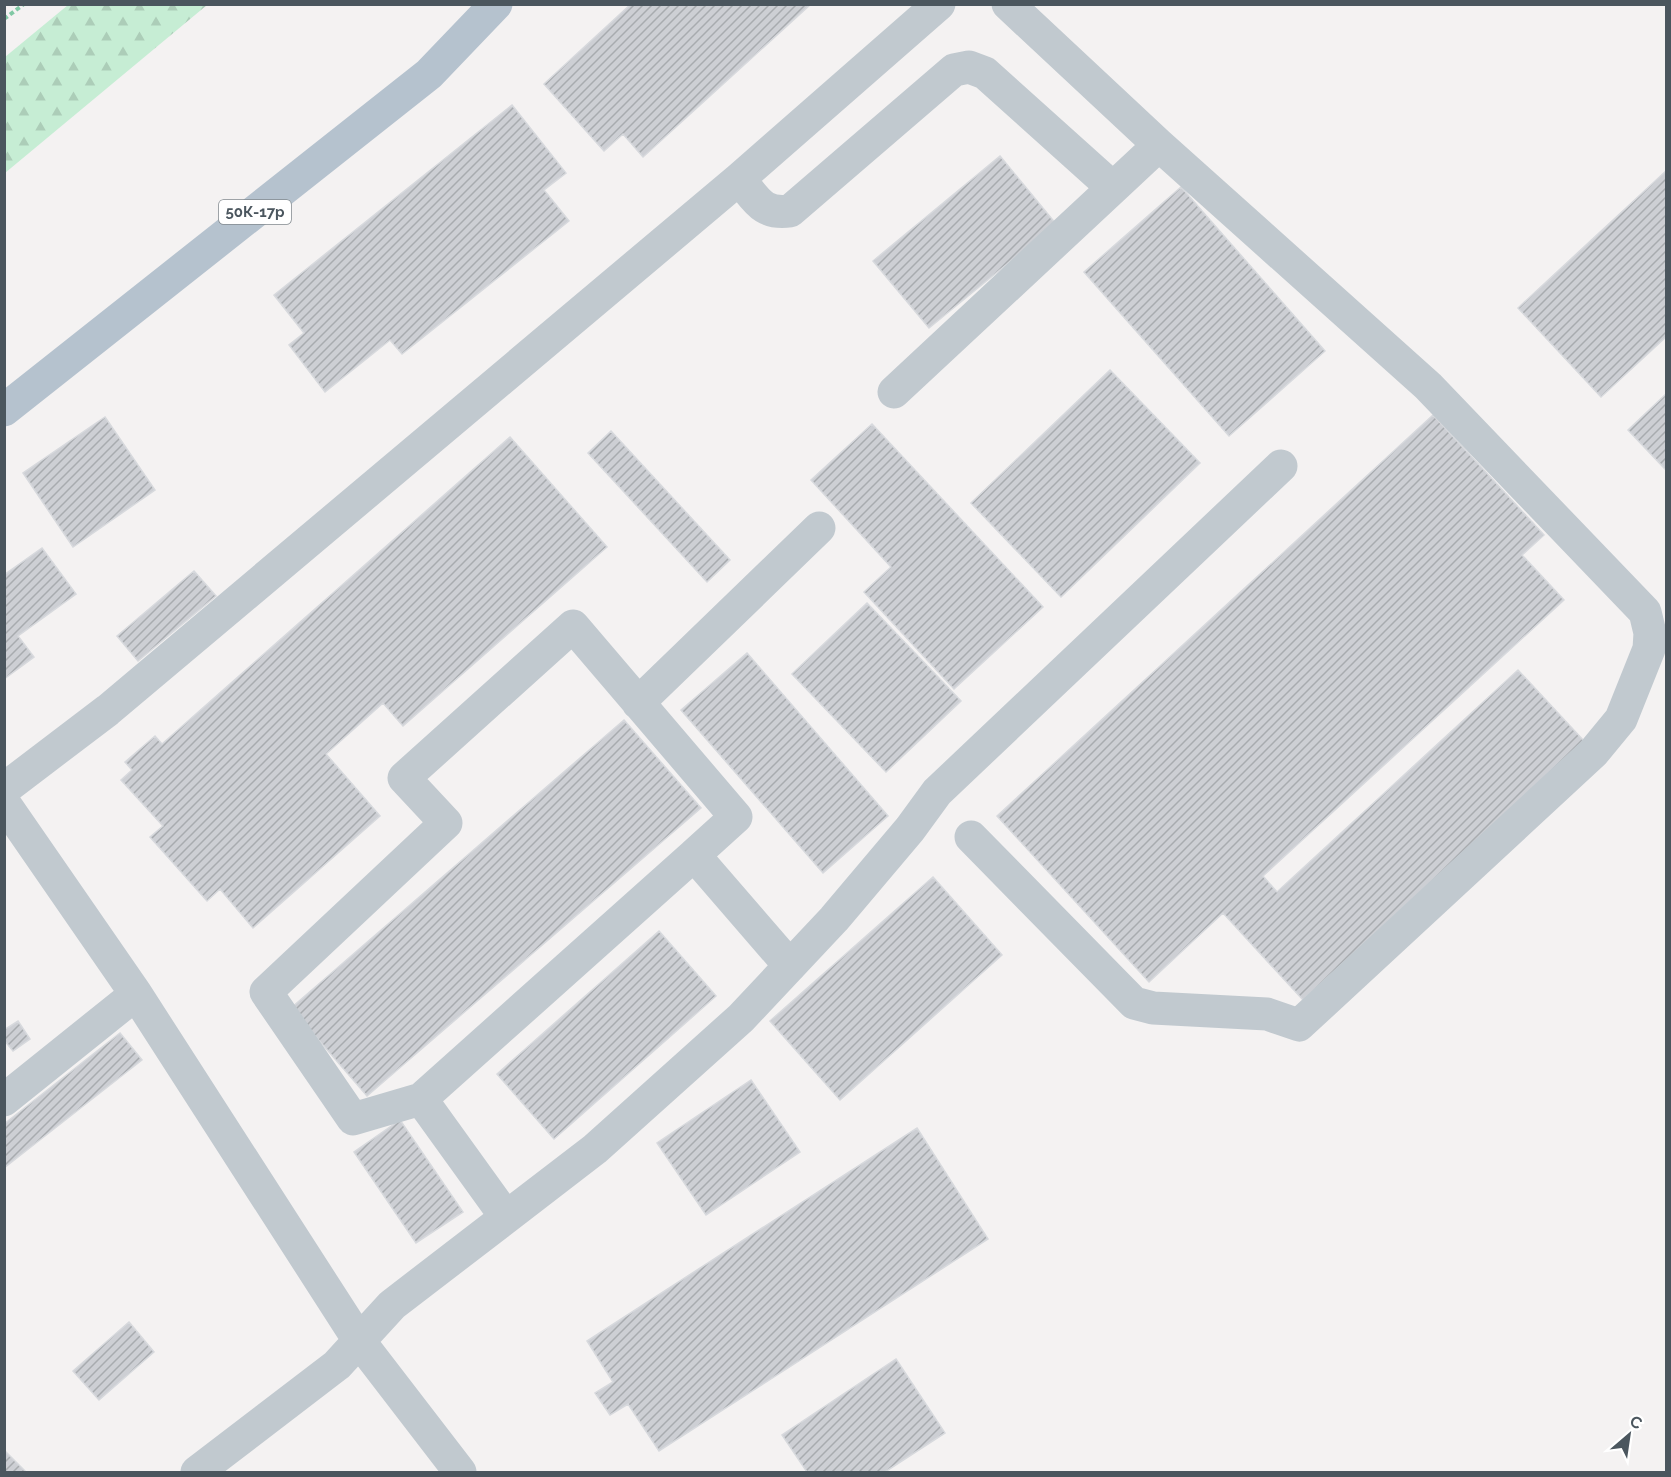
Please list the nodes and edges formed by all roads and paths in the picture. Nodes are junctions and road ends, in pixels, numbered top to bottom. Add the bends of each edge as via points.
1 (24, 4) edge
2 (496, 4) edge
3 (939, 4) edge
4 (1008, 4) edge
5 (4, 20) edge
6 (1159, 145) junction
7 (739, 179) junction
8 (1113, 188) junction
9 (894, 392) dead end
10 (4, 410) edge
11 (1281, 466) dead end
12 (819, 528) dead end
13 (638, 702) junction
14 (4, 789) edge
15 (4, 803) edge
16 (971, 837) dead end
17 (694, 855) junction
18 (790, 966) junction
19 (136, 994) junction
20 (421, 1099) junction
21 (4, 1100) edge
22 (506, 1216) junction
23 (360, 1342) junction
24 (197, 1473) edge
25 (460, 1473) edge

1 - 5 path
2 - 10 main road, 50К-17р via 429,74
3 - 7 street
4 - 6 street
6 - 8 street
6 - 16 street via 1428,386 1645,612 1649,649 1621,719 1593,753 1299,1025 1267,1014 1153,1008 1134,1003
7 - 8 street via 764,208 776,213 790,211 954,70 969,67 985,73
7 - 14 street via 108,710
8 - 9 street
11 - 18 street via 937,792 842,910
12 - 13 street
13 - 17 street via 736,816
13 - 20 street via 573,626 404,778 446,823 266,992 353,1119
15 - 19 street
17 - 18 street
17 - 20 street
18 - 22 street via 741,1018 595,1149
19 - 21 street
19 - 23 street
20 - 22 street
22 - 23 street via 392,1305
23 - 24 street via 337,1365
23 - 25 street

